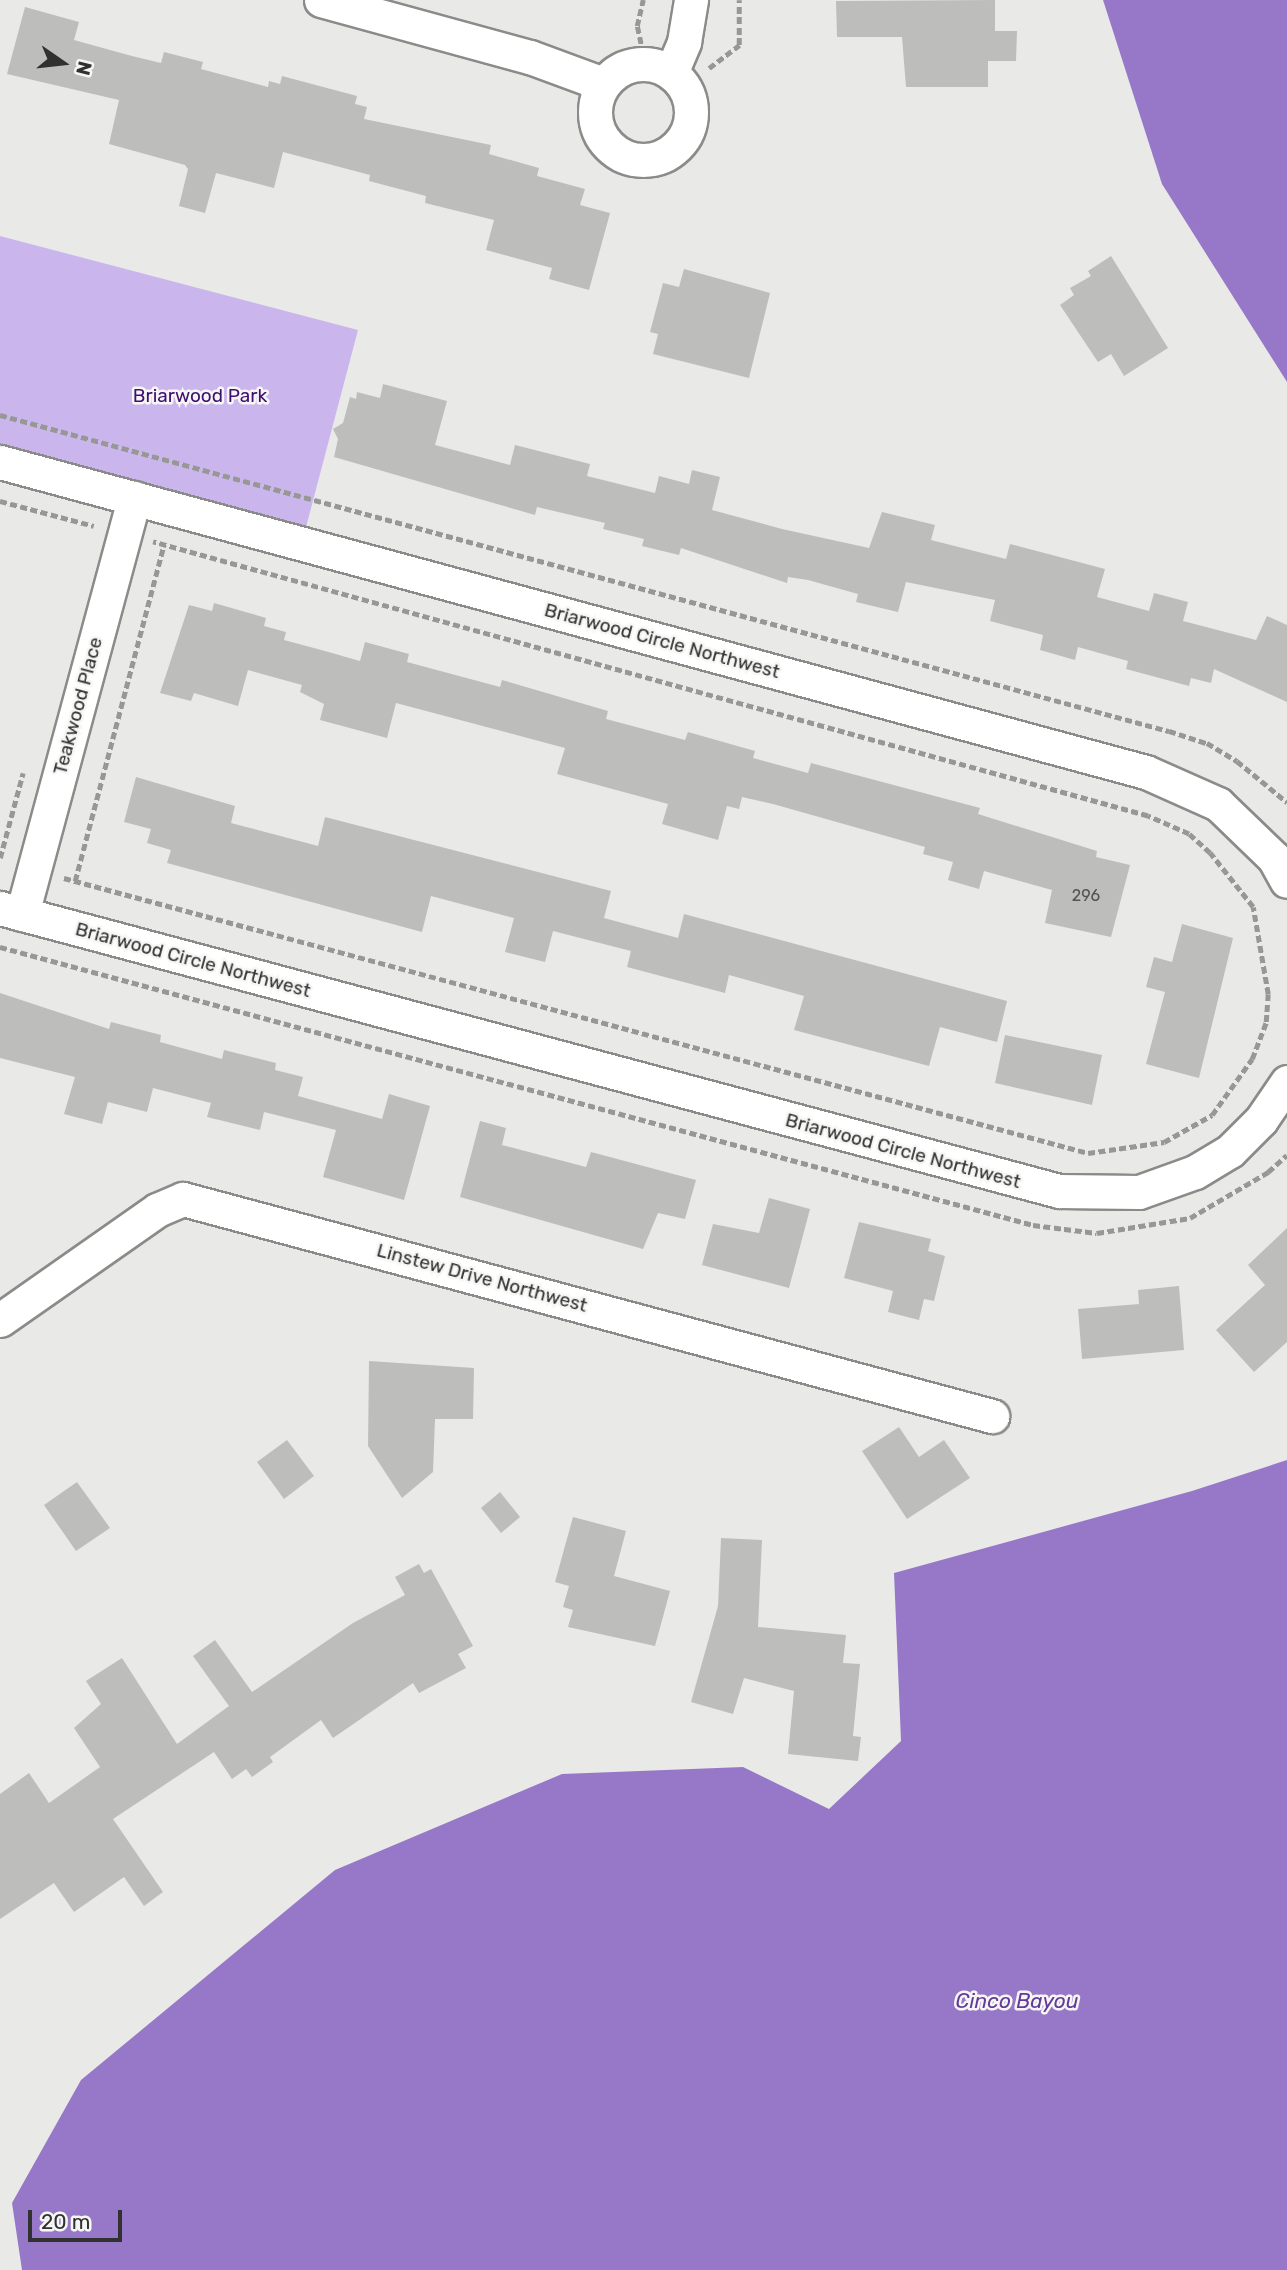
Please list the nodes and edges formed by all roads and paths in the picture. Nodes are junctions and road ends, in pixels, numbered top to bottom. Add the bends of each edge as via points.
1 (321, 0) edge
2 (643, 0) edge
3 (691, 0) edge
4 (739, 0) edge
5 (667, 74) junction
6 (603, 84) junction
7 (0, 415) edge
8 (0, 462) edge
9 (134, 498) junction
10 (0, 501) edge
11 (125, 534) junction
12 (164, 545) junction
13 (1287, 802) edge
14 (0, 861) edge
15 (34, 870) junction
16 (75, 881) junction
17 (1287, 881) edge
18 (11, 911) edge
19 (1287, 1082) edge
20 (0, 1320) edge
21 (992, 1416) dead end

1 - 6 street via 530,57
2 - 5 path via 637,26
3 - 5 street via 684,42
4 - 5 path via 739,45
5 - 6 street via 617,71
5 - 6 street via 691,104 690,123 682,141 650,160 632,160 601,138 595,101
7 - 13 path via 1170,731 1207,743 1237,761
8 - 9 street, Briarwood Circle Northwest
9 - 11 street, Teakwood Place
9 - 17 street, Briarwood Circle Northwest via 1146,772 1218,804 1274,858
10 - 11 path
11 - 12 path
11 - 15 street, Teakwood Place
12 - 16 path
12 - 16 path via 1148,816 1189,834 1203,846 1253,908 1268,995 1266,1023 1252,1059 1212,1115 1164,1142 1088,1153
14 - 15 path
15 - 16 path
15 - 18 street, Teakwood Place
18 - 19 street, Briarwood Circle Northwest via 1059,1191 1139,1192 1195,1172 1230,1151 1261,1120
20 - 21 street, Linstew Drive Northwest via 157,1210 183,1199

